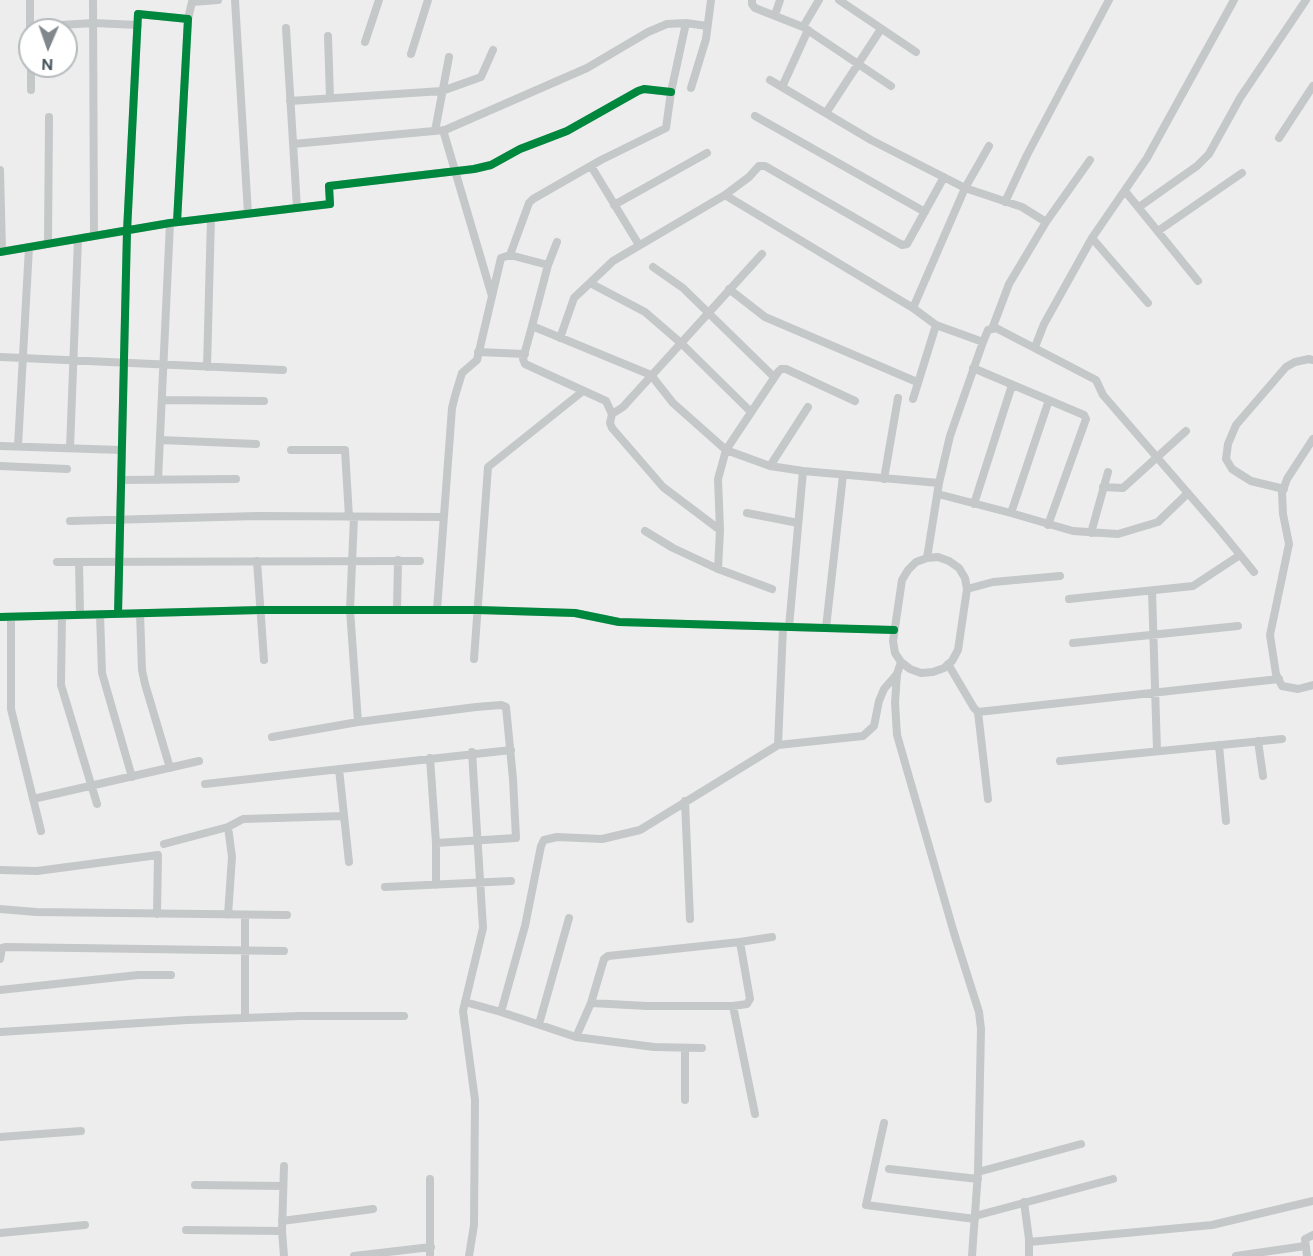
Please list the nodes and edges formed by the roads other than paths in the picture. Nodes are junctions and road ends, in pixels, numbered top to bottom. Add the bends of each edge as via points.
1 (30, 0) edge
2 (93, 0) edge
3 (218, 0) edge
4 (235, 0) edge
5 (379, 0) edge
6 (428, 0) edge
7 (711, 0) edge
8 (752, 0) edge
9 (780, 0) edge
10 (819, 0) edge
11 (839, 0) edge
12 (1108, 0) edge
13 (1234, 0) edge
14 (1306, 0) edge
15 (775, 15) junction
16 (30, 18) edge
17 (188, 19) junction
18 (93, 23) junction
19 (686, 23) junction
20 (78, 24) edge
21 (138, 25) junction
22 (707, 26) junction
23 (286, 28) dead end
24 (806, 28) junction
25 (881, 29) junction
26 (328, 36) dead end
27 (365, 42) dead end
28 (493, 50) dead end
29 (916, 52) dead end
30 (411, 54) dead end
31 (449, 57) dead end
32 (859, 64) junction
33 (31, 78) edge
34 (770, 80) dead end
35 (891, 86) dead end
36 (1313, 86) edge
37 (782, 87) junction
38 (691, 88) dead end
39 (31, 90) dead end
40 (442, 91) junction
41 (670, 92) junction
42 (330, 98) junction
43 (290, 100) junction
44 (826, 113) junction
45 (755, 116) dead end
46 (49, 117) dead end
47 (439, 130) junction
48 (1279, 138) dead end
49 (293, 144) junction
50 (990, 146) dead end
51 (707, 153) dead end
52 (1090, 160) dead end
53 (591, 166) junction
54 (0, 170) edge
55 (454, 170) junction
56 (1242, 172) dead end
57 (944, 177) junction
58 (965, 188) junction
59 (1125, 191) junction
60 (725, 195) junction
61 (1005, 202) junction
62 (614, 205) junction
63 (1139, 207) junction
64 (297, 208) junction
65 (925, 212) junction
66 (248, 214) junction
67 (211, 218) junction
68 (1046, 222) junction
69 (174, 223) junction
70 (127, 231) junction
71 (1158, 231) junction
72 (94, 236) junction
73 (1092, 238) junction
74 (78, 239) junction
75 (557, 242) dead end
76 (48, 244) junction
77 (639, 245) junction
78 (29, 248) junction
79 (1, 251) edge
80 (762, 254) dead end
81 (510, 255) junction
82 (548, 265) junction
83 (653, 267) dead end
84 (1198, 281) dead end
85 (590, 283) junction
86 (729, 289) junction
87 (492, 297) junction
88 (1148, 303) dead end
89 (912, 308) junction
90 (709, 313) junction
91 (936, 325) junction
92 (532, 326) junction
93 (992, 329) junction
94 (560, 338) junction
95 (982, 342) junction
96 (682, 344) junction
97 (1035, 347) junction
98 (478, 352) junction
99 (525, 354) junction
100 (0, 357) edge
101 (23, 358) junction
102 (73, 360) junction
103 (1313, 360) edge
104 (123, 362) junction
105 (163, 365) junction
106 (207, 367) junction
107 (973, 368) junction
108 (283, 370) dead end
109 (651, 375) junction
110 (774, 377) junction
111 (918, 382) junction
112 (1012, 385) junction
113 (583, 391) junction
114 (898, 398) dead end
115 (913, 399) dead end
116 (162, 400) junction
117 (1049, 400) junction
118 (264, 401) dead end
119 (855, 401) dead end
120 (808, 407) dead end
121 (751, 412) junction
122 (612, 414) junction
123 (1186, 431) dead end
124 (160, 440) junction
125 (1313, 440) edge
126 (256, 444) dead end
127 (0, 446) edge
128 (18, 446) junction
129 (70, 448) junction
130 (121, 450) junction
131 (291, 450) dead end
132 (726, 450) junction
133 (1157, 458) junction
134 (0, 466) edge
135 (770, 466) junction
136 (67, 469) dead end
137 (803, 471) junction
138 (1107, 472) dead end
139 (843, 475) junction
140 (236, 479) dead end
141 (884, 479) junction
142 (121, 480) junction
143 (158, 480) junction
144 (939, 483) junction
145 (1103, 487) junction
146 (1284, 489) junction
147 (1188, 493) junction
148 (938, 494) junction
149 (974, 504) junction
150 (747, 513) dead end
151 (1011, 513) junction
152 (351, 517) junction
153 (443, 517) junction
154 (70, 521) dead end
155 (120, 521) junction
156 (798, 523) junction
157 (1048, 525) junction
158 (720, 530) junction
159 (645, 531) dead end
160 (1091, 533) junction
161 (1240, 555) junction
162 (927, 558) junction
163 (350, 560) junction
164 (398, 560) junction
165 (257, 561) junction
166 (420, 561) dead end
167 (57, 562) dead end
168 (79, 562) junction
169 (119, 562) junction
170 (718, 569) junction
171 (1254, 572) dead end
172 (1060, 576) dead end
173 (772, 589) dead end
174 (967, 589) junction
175 (1152, 591) junction
176 (1069, 599) dead end
177 (260, 610) junction
178 (350, 610) junction
179 (397, 610) junction
180 (437, 610) junction
181 (478, 610) junction
182 (140, 613) junction
183 (100, 614) junction
184 (118, 614) junction
185 (62, 615) junction
186 (80, 615) junction
187 (11, 616) junction
188 (0, 617) edge
189 (1238, 626) dead end
190 (786, 627) junction
191 (826, 628) junction
192 (894, 630) junction
193 (1153, 634) junction
194 (1073, 643) dead end
195 (474, 659) dead end
196 (264, 660) dead end
197 (901, 662) junction
198 (948, 664) junction
199 (897, 674) junction
200 (1279, 679) junction
201 (1313, 685) edge
202 (1155, 692) junction
203 (978, 712) junction
204 (358, 722) junction
205 (272, 737) dead end
206 (1282, 739) dead end
207 (1258, 741) junction
208 (778, 745) junction
209 (1219, 745) junction
210 (511, 750) junction
211 (1157, 751) junction
212 (472, 752) junction
213 (430, 758) junction
214 (200, 761) dead end
215 (1060, 761) dead end
216 (170, 768) junction
217 (339, 769) junction
218 (1263, 776) dead end
219 (132, 777) junction
220 (205, 784) dead end
221 (91, 786) junction
222 (33, 799) junction
223 (988, 799) dead end
224 (685, 801) junction
225 (97, 804) dead end
226 (344, 816) junction
227 (1226, 821) dead end
228 (228, 827) junction
229 (41, 831) dead end
230 (478, 840) junction
231 (436, 843) junction
232 (164, 844) dead end
233 (349, 862) dead end
234 (0, 870) edge
235 (511, 881) dead end
236 (481, 882) junction
237 (436, 885) junction
238 (385, 887) dead end
239 (0, 909) edge
240 (157, 914) junction
241 (228, 915) junction
242 (245, 915) junction
243 (287, 915) dead end
244 (569, 918) dead end
245 (690, 919) dead end
246 (772, 937) dead end
247 (740, 942) junction
248 (244, 951) junction
249 (284, 951) dead end
250 (0, 958) edge
251 (171, 975) dead end
252 (0, 990) edge
253 (465, 1002) junction
254 (591, 1003) junction
255 (733, 1006) junction
256 (501, 1012) junction
257 (404, 1016) dead end
258 (245, 1018) junction
259 (538, 1024) junction
260 (0, 1032) edge
261 (576, 1037) junction
262 (685, 1048) junction
263 (702, 1048) dead end
264 (685, 1100) dead end
265 (755, 1114) dead end
266 (884, 1123) dead end
267 (81, 1131) dead end
268 (0, 1137) edge
269 (1081, 1144) dead end
270 (284, 1166) dead end
271 (889, 1169) dead end
272 (978, 1175) junction
273 (430, 1179) dead end
274 (1113, 1179) dead end
275 (195, 1185) dead end
276 (284, 1186) junction
277 (1313, 1201) edge
278 (1024, 1202) junction
279 (373, 1209) dead end
280 (975, 1218) junction
281 (85, 1225) dead end
282 (282, 1226) junction
283 (186, 1230) dead end
284 (0, 1233) edge
285 (1313, 1235) edge
286 (1029, 1242) junction
287 (1305, 1246) junction
288 (431, 1252) edge
289 (1266, 1254) edge
290 (284, 1256) edge
291 (354, 1256) edge
292 (469, 1256) edge
293 (972, 1256) edge
294 (1029, 1256) edge
295 (1236, 1256) edge
296 (1307, 1256) edge

1 - 16 street
2 - 18 street
3 - 17 street via 192,2
4 - 66 street
5 - 27 street
6 - 30 street
7 - 22 street
8 - 15 street via 755,8
9 - 15 street
10 - 24 street
11 - 25 street
12 - 61 street
13 - 59 street
14 - 63 street via 1240,98 1209,154
15 - 24 street
17 - 21 street via 138,14
17 - 69 street
18 - 20 street
18 - 21 street
18 - 72 street
19 - 22 street
19 - 41 street
19 - 47 street via 667,24 587,68
21 - 70 street
22 - 38 street
23 - 43 street
24 - 32 street
24 - 37 street
25 - 29 street
25 - 32 street
26 - 42 street
28 - 40 street via 481,77
31 - 40 street
32 - 35 street
32 - 44 street
33 - 39 street
34 - 37 street
36 - 48 street
37 - 44 street
40 - 42 street
40 - 47 street
41 - 53 street via 666,128
41 - 55 street via 638,91 567,131 491,165
42 - 43 street
43 - 49 street
44 - 57 street
45 - 65 street
46 - 76 street
47 - 49 street
47 - 55 street
49 - 64 street
50 - 58 street
51 - 62 street
52 - 68 street
53 - 62 street
53 - 81 street via 529,203
54 - 79 street
55 - 64 street via 329,186 330,204
55 - 87 street
56 - 71 street
57 - 58 street
57 - 65 street
58 - 61 street
58 - 89 street
59 - 63 street
59 - 73 street
60 - 65 street via 759,166 765,166 902,244 907,244
60 - 77 street
60 - 89 street
61 - 68 street
62 - 77 street
63 - 71 street
64 - 66 street
66 - 67 street
67 - 69 street
67 - 106 street
68 - 93 street via 1009,284
69 - 70 street
69 - 105 street
70 - 72 street
70 - 104 street
71 - 84 street
72 - 74 street
73 - 88 street
73 - 97 street
74 - 76 street
74 - 102 street
75 - 82 street
76 - 78 street
77 - 85 street
78 - 79 street
78 - 101 street
80 - 86 street
81 - 82 street
81 - 87 street via 501,258
82 - 92 street
83 - 90 street
85 - 94 street via 570,304
85 - 96 street via 645,312
86 - 90 street
86 - 111 street via 765,317
87 - 98 street
89 - 91 street
90 - 96 street
90 - 110 street
91 - 95 street
91 - 111 street
92 - 94 street
92 - 99 street
93 - 95 street
93 - 97 street
94 - 109 street
95 - 107 street
96 - 109 street
96 - 121 street
97 - 133 street via 1096,380 1102,395
98 - 99 street
98 - 153 street via 474,364 462,373 453,402
99 - 113 street via 529,367
100 - 101 street
101 - 102 street
101 - 128 street
102 - 104 street
102 - 129 street
103 - 146 street via 1295,362 1286,368 1236,425 1228,444 1226,459 1232,469 1251,481
104 - 105 street
104 - 130 street
105 - 106 street
105 - 116 street
106 - 108 street
107 - 112 street
107 - 144 street
109 - 122 street
109 - 132 street via 673,403
110 - 119 street via 786,369
110 - 121 street
111 - 115 street
112 - 117 street
112 - 149 street
113 - 122 street via 606,401
113 - 181 street via 488,467
114 - 141 street
116 - 118 street
116 - 124 street
117 - 151 street
117 - 157 street via 1086,419
120 - 135 street
121 - 132 street
122 - 158 street via 612,428 663,487
123 - 133 street
124 - 126 street
124 - 143 street
125 - 146 street
127 - 128 street
128 - 129 street
129 - 130 street
130 - 142 street
131 - 152 street via 345,450
132 - 135 street
132 - 158 street via 718,479
133 - 145 street via 1123,488
133 - 147 street
134 - 136 street
135 - 137 street
137 - 139 street
137 - 156 street
138 - 145 street
139 - 141 street
139 - 191 street
140 - 143 street
141 - 144 street
142 - 143 street
142 - 155 street
144 - 148 street
145 - 160 street
146 - 200 street via 1288,544 1270,635
147 - 160 street via 1151,525 1118,534
147 - 161 street
148 - 149 street
148 - 162 street
149 - 151 street
150 - 156 street
151 - 157 street
152 - 153 street
152 - 155 street
152 - 163 street
153 - 180 street
154 - 155 street
155 - 169 street
156 - 190 street
157 - 160 street
158 - 170 street
159 - 170 street
161 - 171 street
161 - 175 street via 1193,586
162 - 174 street via 950,561 965,578
162 - 192 street via 916,562 902,580
163 - 164 street
163 - 165 street
163 - 178 street
164 - 166 street
164 - 179 street
165 - 169 street
165 - 177 street
167 - 168 street
168 - 169 street
168 - 186 street
169 - 184 street
170 - 173 street
172 - 174 street via 993,582
174 - 198 street via 957,650
175 - 176 street
175 - 193 street
177 - 178 street
177 - 182 street
177 - 196 street
178 - 179 street
178 - 204 street
179 - 180 street
180 - 181 street
181 - 190 street via 575,613 619,622
181 - 195 street
182 - 184 street
182 - 216 street via 143,677
183 - 184 street
183 - 186 street
183 - 219 street via 102,673
185 - 186 street
185 - 187 street
185 - 221 street via 61,685
187 - 188 street
187 - 222 street via 11,709
189 - 193 street
190 - 191 street
190 - 208 street
191 - 192 street
192 - 197 street via 895,652
193 - 194 street
193 - 202 street
197 - 198 street via 921,673
197 - 199 street
198 - 203 street
199 - 208 street via 884,689 874,726 863,736
199 - 272 street via 897,735 979,1012
200 - 201 street via 1282,686 1291,689
200 - 202 street
202 - 203 street
202 - 211 street
203 - 223 street
204 - 205 street
204 - 210 street via 501,705 508,712
206 - 207 street
207 - 209 street
207 - 218 street
208 - 224 street
209 - 211 street
209 - 227 street
210 - 212 street
210 - 230 street via 516,838
211 - 215 street
212 - 213 street
212 - 230 street
213 - 217 street
213 - 231 street
214 - 216 street
216 - 219 street
217 - 220 street
217 - 226 street
219 - 221 street
221 - 222 street
221 - 225 street
222 - 229 street
224 - 245 street
224 - 256 street via 640,830 622,835 544,840
226 - 228 street via 243,819
226 - 233 street
228 - 232 street
228 - 241 street via 232,856
230 - 231 street
230 - 236 street
231 - 237 street
234 - 240 street via 38,871 158,855
235 - 236 street
236 - 237 street
236 - 253 street via 483,928
237 - 238 street
239 - 240 street
240 - 241 street
241 - 242 street
242 - 243 street
242 - 248 street
244 - 259 street
246 - 247 street
247 - 254 street via 608,956
247 - 255 street via 750,999 747,1004
248 - 249 street
248 - 250 street via 6,947 2,948
248 - 258 street
251 - 252 street
253 - 256 street
253 - 292 street via 475,1100 474,1224
254 - 255 street
254 - 261 street
255 - 265 street
256 - 259 street
257 - 258 street
258 - 260 street
259 - 261 street
261 - 262 street
262 - 263 street
262 - 264 street
266 - 280 street via 866,1205
267 - 268 street
269 - 272 street
270 - 276 street
271 - 272 street
272 - 280 street
273 - 288 street
274 - 278 street
275 - 276 street
276 - 282 street
277 - 286 street via 1212,1225
278 - 280 street
278 - 286 street
279 - 282 street
280 - 293 street
281 - 284 street
282 - 283 street
282 - 290 street
285 - 287 street via 1305,1239
286 - 294 street
287 - 289 street
287 - 296 street
288 - 291 street
289 - 295 street

